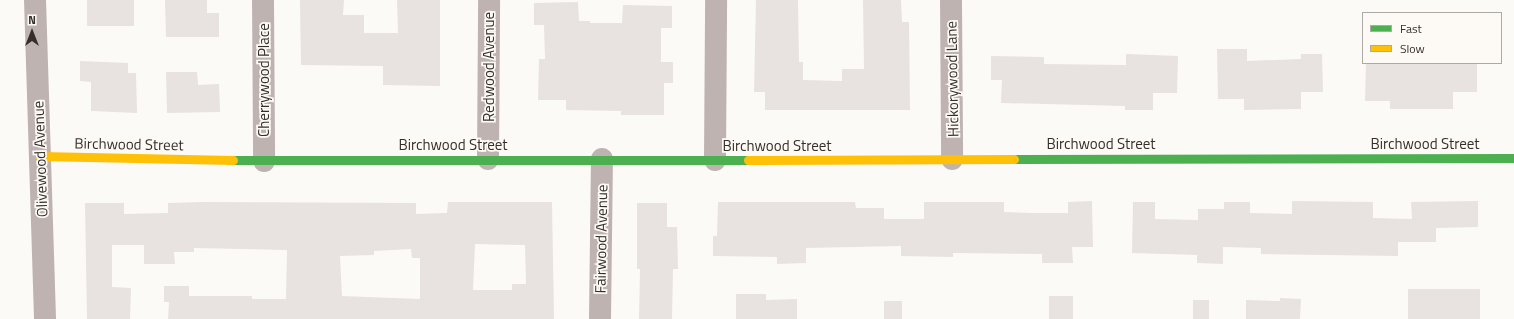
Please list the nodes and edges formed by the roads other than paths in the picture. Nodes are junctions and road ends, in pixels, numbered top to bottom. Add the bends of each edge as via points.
1 (35, 0) edge
2 (263, 0) edge
3 (489, 0) edge
4 (716, 0) edge
5 (951, 0) edge
6 (40, 156) junction
7 (1514, 158) edge
8 (488, 159) junction
9 (602, 159) junction
10 (952, 159) junction
11 (715, 160) junction
12 (264, 161) junction
13 (45, 319) edge
14 (600, 319) edge

1 - 6 street, Olivewood Avenue
2 - 12 street, Cherrywood Place
3 - 8 street, Redwood Avenue
4 - 11 street
5 - 10 street, Hickorywood Lane
6 - 12 street, Birchwood Street
6 - 13 street, Olivewood Avenue
7 - 10 street, Birchwood Street
8 - 9 street, Birchwood Street
8 - 12 street, Birchwood Street
9 - 11 street, Birchwood Street
9 - 14 street, Fairwood Avenue
10 - 11 street, Birchwood Street

